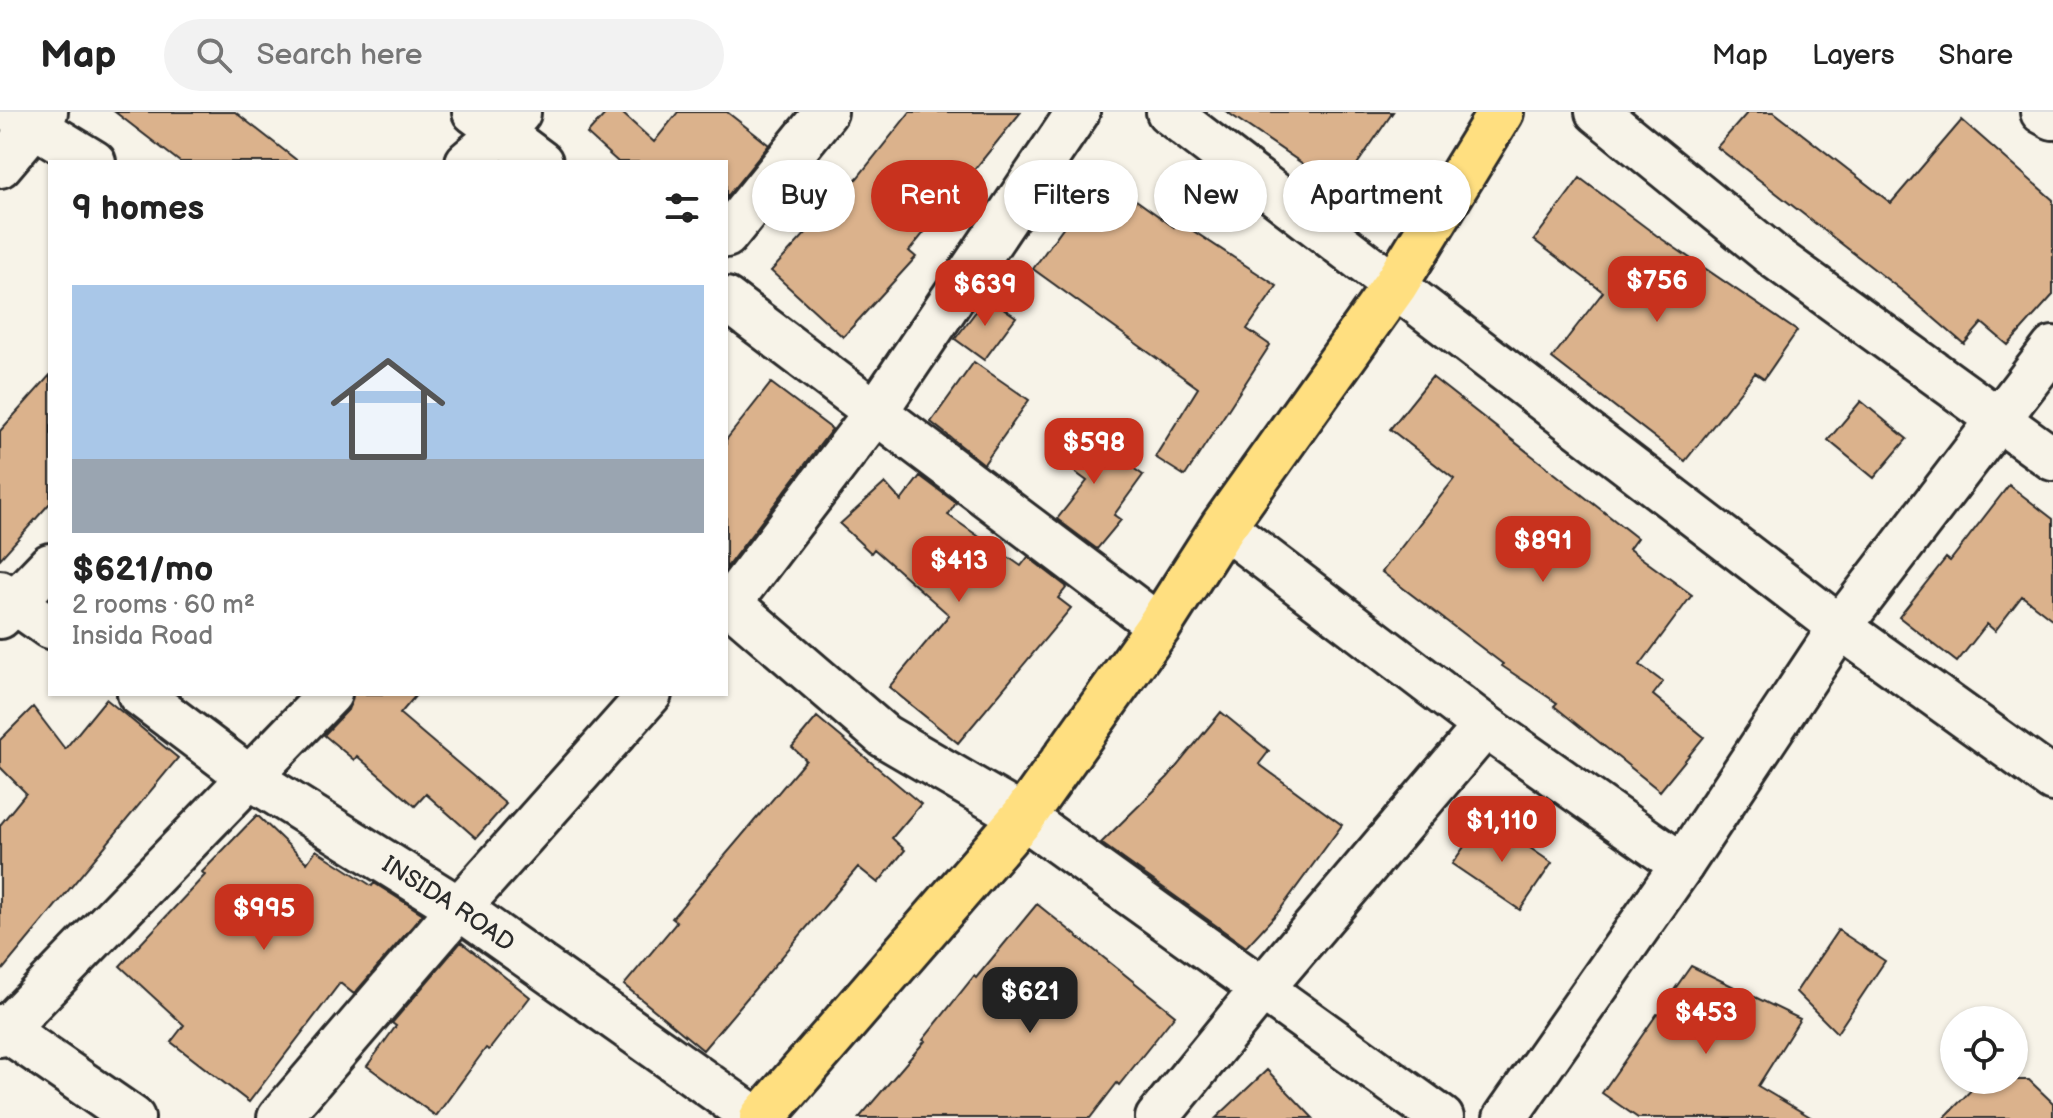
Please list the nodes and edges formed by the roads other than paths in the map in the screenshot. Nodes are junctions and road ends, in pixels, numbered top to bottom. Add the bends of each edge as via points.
1 (826, 112) edge
2 (1078, 112) edge
3 (1168, 112) edge
4 (1501, 112) edge
5 (1597, 112) edge
6 (2042, 112) edge
7 (30, 117) edge
8 (2053, 118) edge
9 (498, 119) edge
10 (91, 160) edge
11 (468, 160) edge
12 (539, 160) edge
13 (0, 166) edge
14 (728, 234) edge
15 (1395, 285) junction
16 (728, 301) edge
17 (2053, 348) edge
18 (875, 413) junction
19 (1999, 418) junction
20 (2053, 459) edge
21 (1223, 526) junction
22 (48, 567) edge
23 (5, 603) edge
24 (728, 603) edge
25 (728, 605) edge
26 (48, 626) edge
27 (1159, 626) junction
28 (1840, 627) junction
29 (142, 696) edge
30 (328, 696) edge
31 (648, 696) edge
32 (1485, 726) junction
33 (249, 777) junction
34 (2053, 780) edge
35 (1023, 817) junction
36 (1682, 865) junction
37 (459, 908) junction
38 (1262, 989) junction
39 (2, 1030) edge
40 (133, 1118) edge
41 (279, 1118) edge
42 (755, 1118) edge
43 (762, 1118) edge
44 (1157, 1118) edge
45 (1442, 1118) edge
46 (1505, 1118) edge

1 - 14 street
2 - 18 street
3 - 15 street
4 - 15 highway
5 - 19 street via 1776,258
6 - 8 street
7 - 10 street
7 - 13 street
9 - 11 street
9 - 12 street
15 - 21 highway
15 - 28 street
16 - 18 street
17 - 19 street
18 - 24 street
18 - 27 street
19 - 20 street
19 - 28 street
21 - 27 highway
21 - 32 street
22 - 23 street
23 - 26 street
25 - 35 street via 884,736
27 - 35 highway
28 - 34 street
28 - 36 street
29 - 33 street, INSIDA ROAD
30 - 33 street
31 - 37 street
32 - 36 street
32 - 38 street
33 - 37 street, INSIDA ROAD
33 - 39 street
35 - 38 street
35 - 43 highway
36 - 46 street
37 - 41 street
37 - 42 street, INSIDA ROAD
38 - 44 street
38 - 45 street
39 - 40 street

